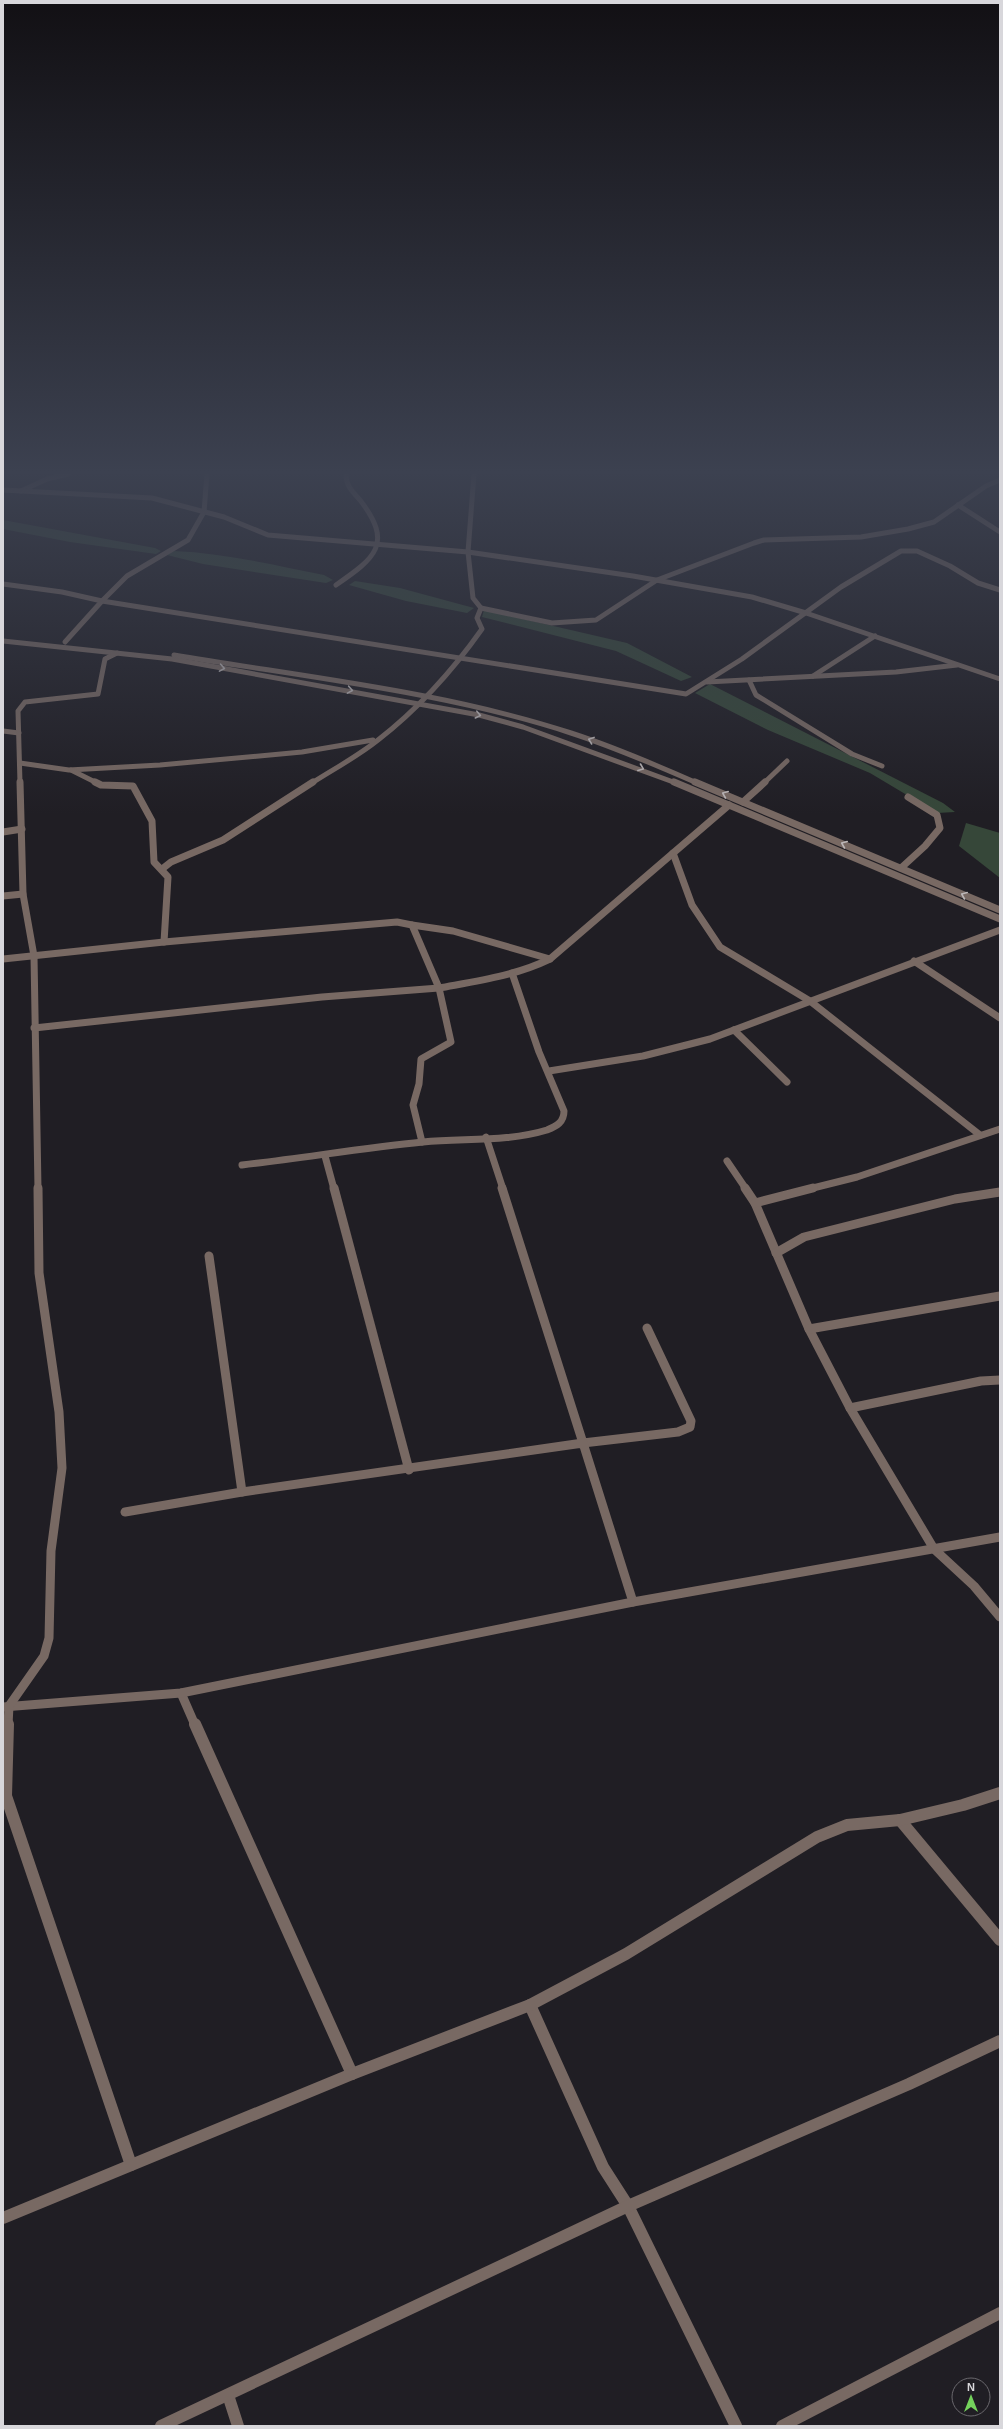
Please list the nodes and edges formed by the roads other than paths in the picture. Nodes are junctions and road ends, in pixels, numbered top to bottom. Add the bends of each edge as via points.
1 (23, 587) edge
2 (116, 587) edge
3 (472, 587) edge
4 (646, 587) edge
5 (698, 587) edge
6 (841, 587) edge
7 (102, 601) junction
8 (481, 608) junction
9 (806, 613) junction
10 (3, 636) edge
11 (875, 636) junction
12 (3, 641) edge
13 (65, 642) junction
14 (118, 653) junction
15 (460, 660) junction
16 (960, 665) junction
17 (812, 676) junction
18 (1000, 679) edge
19 (749, 680) junction
20 (704, 683) junction
21 (425, 697) junction
22 (416, 703) junction
23 (3, 731) edge
24 (19, 733) junction
25 (378, 740) junction
26 (787, 761) dead end
27 (20, 763) junction
28 (882, 766) dead end
29 (69, 770) junction
30 (908, 797) dead end
31 (743, 802) junction
32 (729, 805) junction
33 (22, 829) junction
34 (3, 832) edge
35 (673, 853) junction
36 (901, 868) junction
37 (162, 869) junction
38 (23, 894) junction
39 (3, 896) edge
40 (1000, 910) edge
41 (1000, 919) edge
42 (412, 925) junction
43 (1000, 930) edge
44 (164, 942) junction
45 (34, 956) junction
46 (3, 959) edge
47 (550, 959) junction
48 (914, 961) junction
49 (512, 973) junction
50 (439, 988) junction
51 (810, 1001) junction
52 (1000, 1018) edge
53 (34, 1028) junction
54 (734, 1030) junction
55 (548, 1072) junction
56 (786, 1082) dead end
57 (1000, 1129) edge
58 (980, 1135) junction
59 (486, 1137) junction
60 (422, 1142) junction
61 (325, 1156) junction
62 (727, 1161) dead end
63 (242, 1165) dead end
64 (1000, 1192) edge
65 (755, 1203) junction
66 (776, 1253) junction
67 (209, 1256) dead end
68 (1000, 1296) edge
69 (647, 1328) dead end
70 (809, 1329) junction
71 (1000, 1380) edge
72 (850, 1408) junction
73 (583, 1443) junction
74 (409, 1470) junction
75 (242, 1492) junction
76 (126, 1512) dead end
77 (1000, 1537) edge
78 (934, 1549) junction
79 (633, 1602) junction
80 (1000, 1617) edge
81 (181, 1693) junction
82 (6, 1706) edge
83 (1000, 1793) edge
84 (900, 1820) junction
85 (1000, 1940) edge
86 (530, 2005) junction
87 (1000, 2040) edge
88 (352, 2074) junction
89 (131, 2166) junction
90 (628, 2206) junction
91 (3, 2218) edge
92 (1000, 2313) edge
93 (228, 2394) junction
94 (161, 2426) edge
95 (238, 2426) edge
96 (736, 2426) edge
97 (782, 2426) edge

1 - 7 street
2 - 7 street
3 - 8 street via 473,598
4 - 8 street via 596,620 584,622 552,623
5 - 9 street via 752,597
6 - 9 street
7 - 13 street
7 - 15 street
8 - 15 street via 476,618 481,631
9 - 11 street
9 - 20 street
10 - 13 street
11 - 16 street
11 - 17 street
12 - 14 street
13 - 21 street via 178,655
14 -> 22 street via 179,661
14 - 24 street via 105,659 98,694 25,702 18,711
15 - 20 street via 686,694
15 - 21 street
16 - 17 street via 896,672
16 - 18 street
17 - 19 street
19 - 20 street
19 - 28 street via 756,695 852,754
21 - 22 street
31 -> 21 street via 571,733 498,712
22 - 25 street
22 -> 32 street via 479,715 549,735 610,756
23 - 24 street
24 - 27 street
25 - 29 street via 255,757
25 - 37 street via 223,840 171,862
26 - 31 street
27 - 29 street
27 - 33 street
29 - 37 street via 101,785 133,786 152,821 154,862
30 - 36 street via 937,815 940,828
36 -> 31 street
32 - 35 street
32 - 41 street
33 - 34 street
33 - 38 street
35 - 47 street
35 - 51 street via 692,905 720,947
40 -> 36 street
37 - 44 street via 168,877
38 - 39 street
38 - 45 street
42 - 44 street via 377,922
42 - 47 street via 453,931
42 - 50 street
43 - 48 street
44 - 45 street
45 - 46 street
45 - 53 street
47 - 49 street
48 - 51 street
48 - 52 street
49 - 50 street
49 - 55 street
50 - 53 street via 322,997
50 - 60 street via 451,1042 421,1059 419,1084 413,1105
51 - 54 street
51 - 58 street
53 - 82 street via 38,1273 59,1412 62,1468 52,1551 49,1638 44,1656
54 - 55 street via 710,1039 643,1056
54 - 56 street
55 - 59 street via 564,1111 562,1122 543,1131
57 - 58 street
58 - 65 street via 857,1177
59 - 60 street
59 - 73 street
60 - 61 street
61 - 63 street
61 - 74 street
62 - 65 street
64 - 66 street via 955,1199 804,1237
65 - 66 street
66 - 70 street
67 - 75 street
68 - 70 street
69 - 73 street via 691,1421 690,1427 678,1432
70 - 72 street
71 - 72 street via 981,1381
72 - 78 street
73 - 74 street
73 - 79 street
74 - 75 street
75 - 76 street
77 - 78 street
78 - 79 street
78 - 80 street via 974,1586
79 - 81 street
81 - 82 street
81 - 88 street
82 - 89 street via 6,1796
83 - 84 street via 964,1805
84 - 85 street
84 - 86 street via 847,1825 817,1837 626,1954
86 - 88 street
86 - 90 street via 603,2167
87 - 90 street via 909,2084
88 - 89 street
89 - 91 street
90 - 93 street
90 - 96 street
92 - 97 street
93 - 94 street
93 - 95 street

